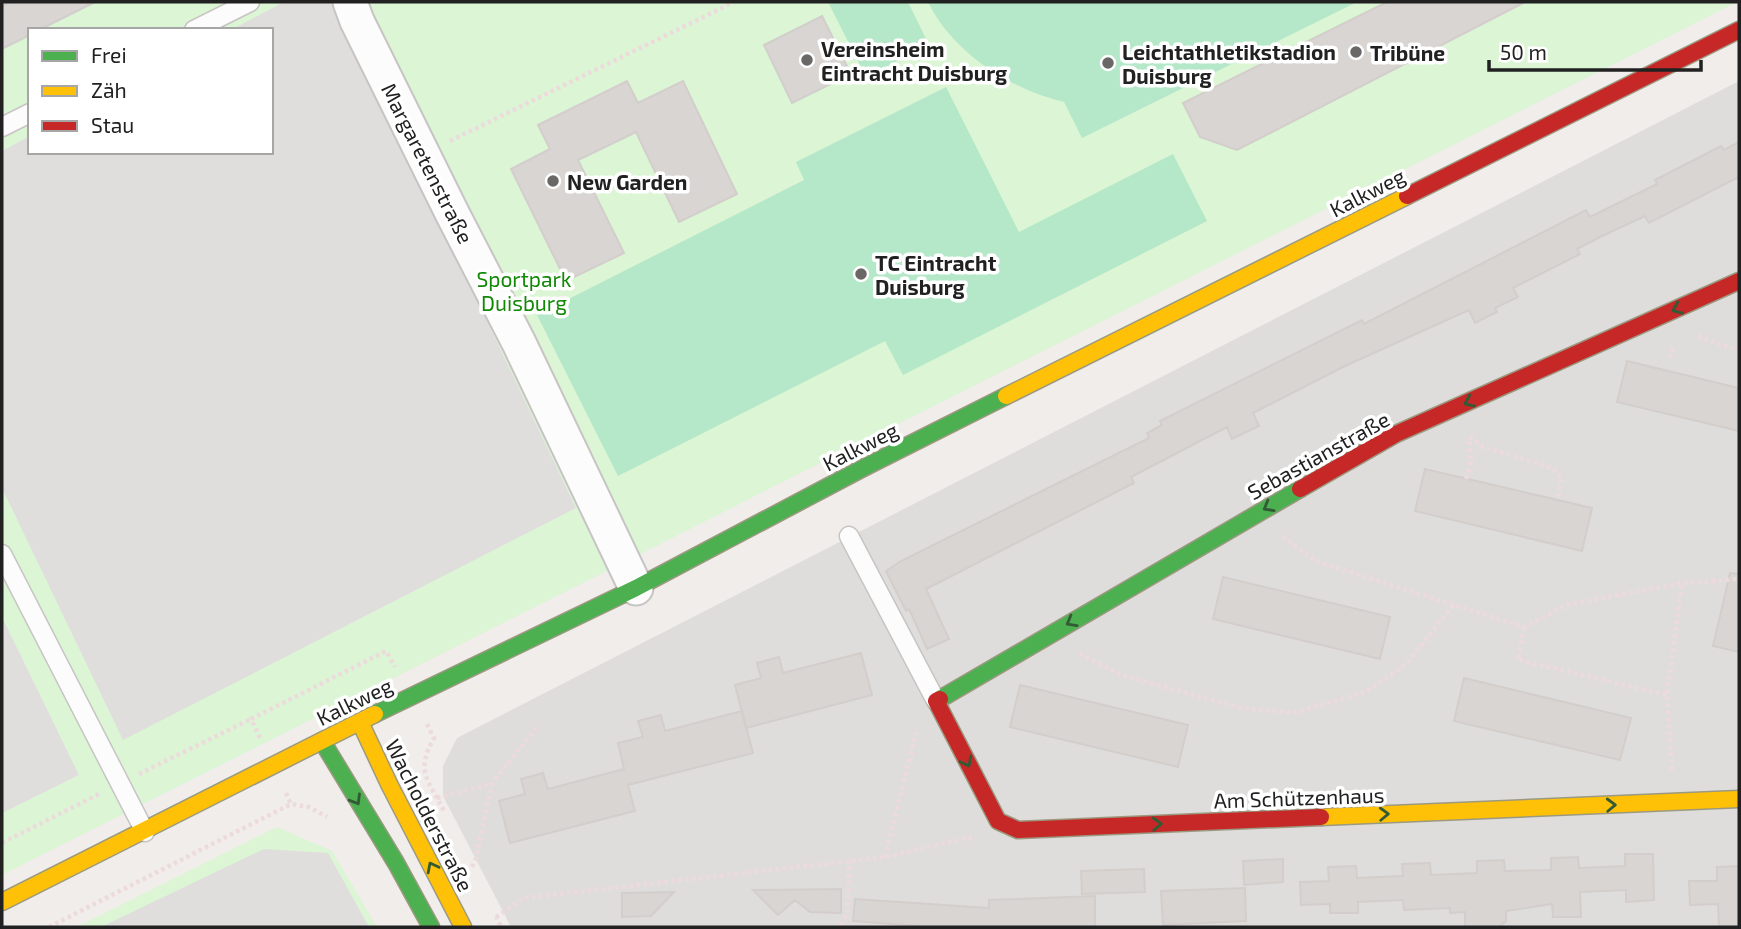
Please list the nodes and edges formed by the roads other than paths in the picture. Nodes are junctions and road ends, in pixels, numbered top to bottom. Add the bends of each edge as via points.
1 (250, 2) edge
2 (350, 2) edge
3 (229, 6) edge
4 (197, 28) edge
5 (1739, 30) edge
6 (28, 114) edge
7 (2, 127) edge
8 (1739, 281) edge
9 (849, 536) dead end
10 (2, 554) edge
11 (636, 588) junction
12 (936, 701) junction
13 (360, 722) junction
14 (322, 741) junction
15 (1739, 799) edge
16 (145, 832) junction
17 (2, 902) edge
18 (430, 927) edge
19 (463, 927) edge

1 - 3 lane
2 - 11 street, Margaretenstraße
3 - 4 lane
5 - 11 street, Kalkweg via 864,467
6 - 7 lane
8 -> 12 street, Sebastianstraße via 1396,434
9 - 12 lane
10 - 16 lane
11 - 13 street, Kalkweg
12 -> 15 street, Am Schützenhaus via 998,821 1018,830
13 - 14 street, Kalkweg
19 -> 13 street, Wacholderstraße
14 - 16 street, Kalkweg
14 -> 18 street
16 - 17 street, Kalkweg

